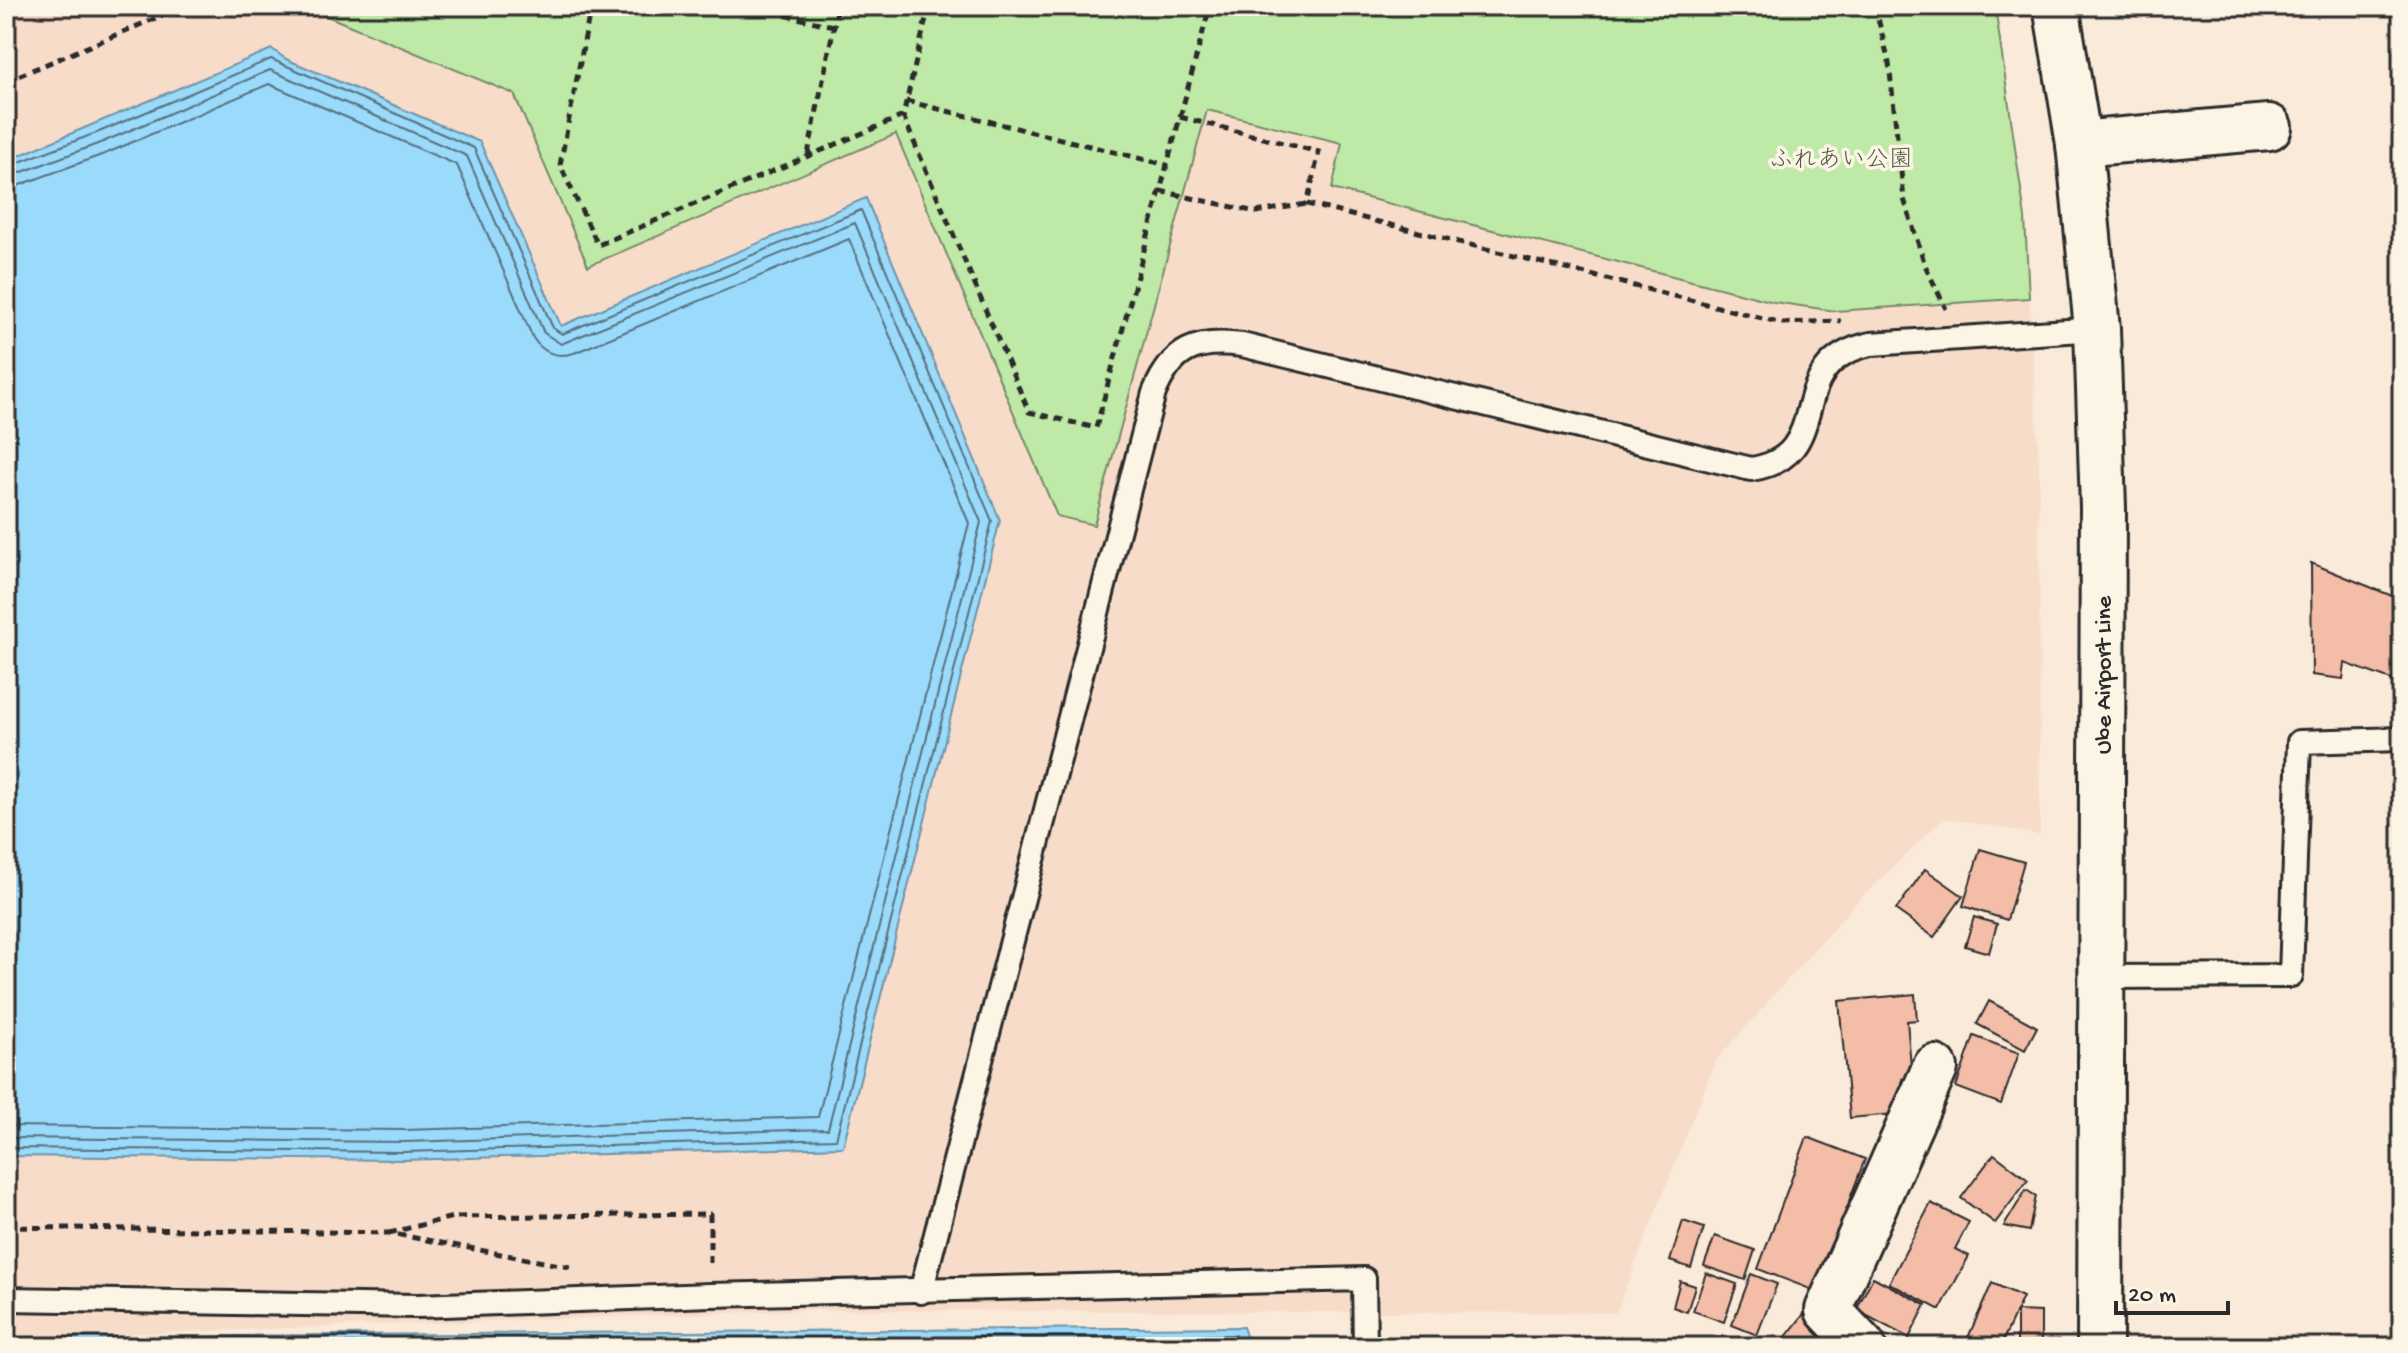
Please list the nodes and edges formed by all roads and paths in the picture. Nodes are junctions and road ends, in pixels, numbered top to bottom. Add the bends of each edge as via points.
1 (185, 6) edge
2 (591, 6) edge
3 (744, 6) edge
4 (838, 6) edge
5 (929, 6) edge
6 (1210, 6) edge
7 (1875, 6) edge
8 (2056, 6) edge
9 (833, 26) junction
10 (6, 81) edge
11 (906, 101) junction
12 (903, 116) junction
13 (1180, 117) junction
14 (2269, 127) dead end
15 (2079, 144) junction
16 (807, 155) junction
17 (1167, 165) junction
18 (1160, 191) junction
19 (1307, 204) junction
20 (1932, 315) dead end
21 (1852, 320) dead end
22 (2097, 329) junction
23 (2402, 739) edge
24 (2101, 977) junction
25 (1935, 1068) dead end
26 (6, 1227) edge
27 (389, 1233) junction
28 (573, 1268) dead end
29 (921, 1292) junction
30 (710, 1295) junction
31 (6, 1299) edge
32 (1365, 1347) edge
33 (1863, 1347) edge
34 (2100, 1347) edge

1 - 10 path
2 - 16 path via 560,165 598,245
3 - 9 path
4 - 9 path
5 - 11 path
6 - 13 path
7 - 20 path via 1889,63 1904,199 1948,314
8 - 15 main road, Ube Airport Line
9 - 16 path
11 - 12 path
11 - 17 path
12 - 16 path
12 - 18 path via 1029,412 1096,428
13 - 17 path
13 - 19 path via 1319,152
14 - 15 main road
15 - 22 main road, Ube Airport Line
17 - 18 path
18 - 19 path via 1256,212
19 - 21 path via 1782,323
22 - 24 main road, Ube Airport Line via 2103,508
22 - 29 lane via 1850,348 1823,368 1795,445 1771,466 1751,469 1242,345 1215,342 1177,356 1154,393
23 - 24 lane via 2299,742 2291,976
24 - 34 main road, Ube Airport Line
25 - 33 main road via 1828,1310
26 - 27 path
27 - 28 path
27 - 30 path via 453,1217 710,1214
29 - 30 lane
29 - 32 lane via 1364,1279
30 - 31 lane via 417,1306

